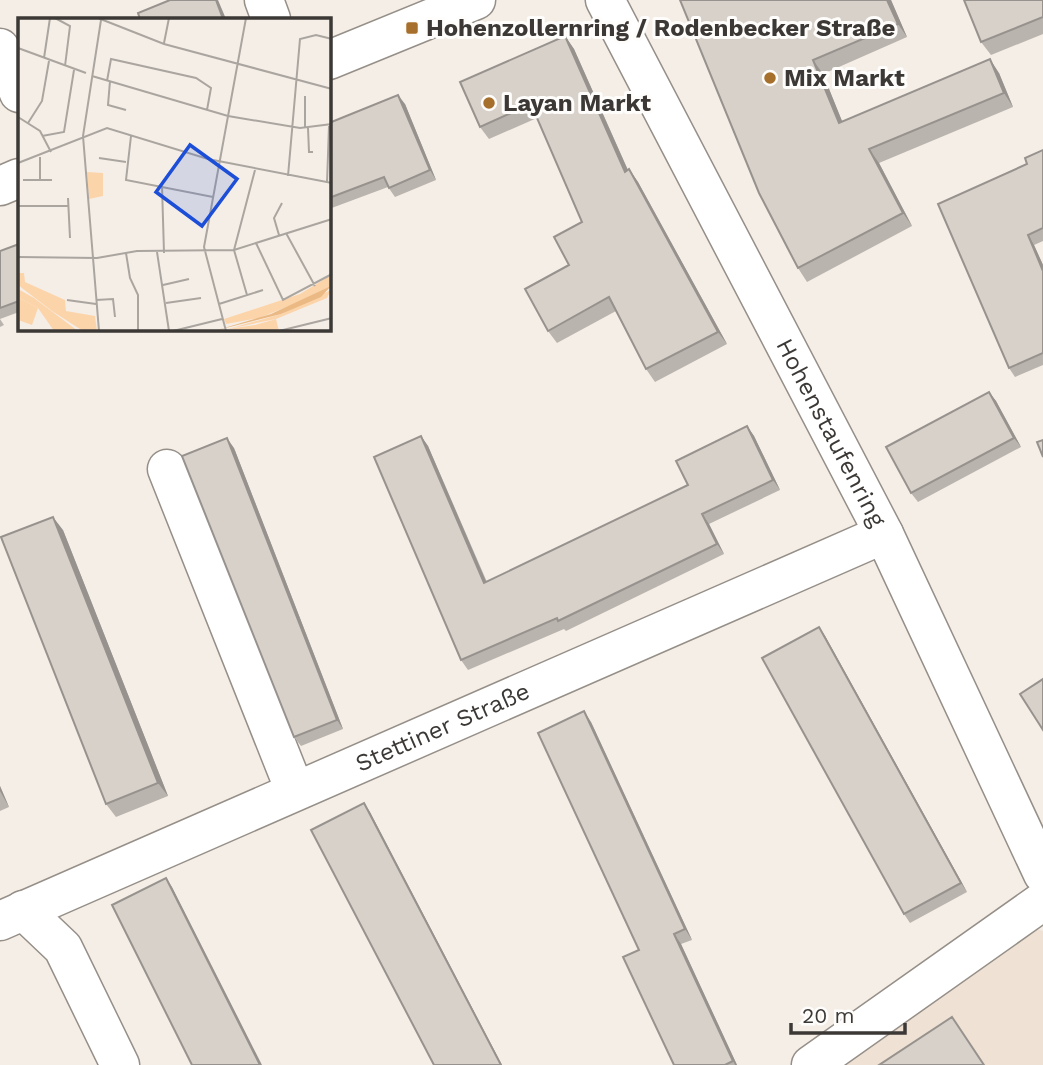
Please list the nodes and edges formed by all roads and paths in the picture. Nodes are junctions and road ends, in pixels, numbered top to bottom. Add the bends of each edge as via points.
1 (264, 0) edge
2 (477, 0) edge
3 (605, 0) edge
4 (271, 18) edge
5 (0, 48) edge
6 (331, 59) edge
7 (18, 91) edge
8 (18, 178) edge
9 (0, 186) edge
10 (167, 469) dead end
11 (884, 534) junction
12 (295, 791) junction
13 (1043, 874) edge
14 (1043, 901) edge
15 (11, 915) edge
16 (120, 1065) edge
17 (811, 1065) edge

1 - 4 street
2 - 6 street
3 - 11 street, Hohenstaufenring
5 - 7 street
8 - 9 street
10 - 12 street
11 - 12 street, Stettiner Straße
11 - 13 street, Hohenstaufenring
12 - 15 street, Stettiner Straße
14 - 17 street
15 - 16 street via 63,948

